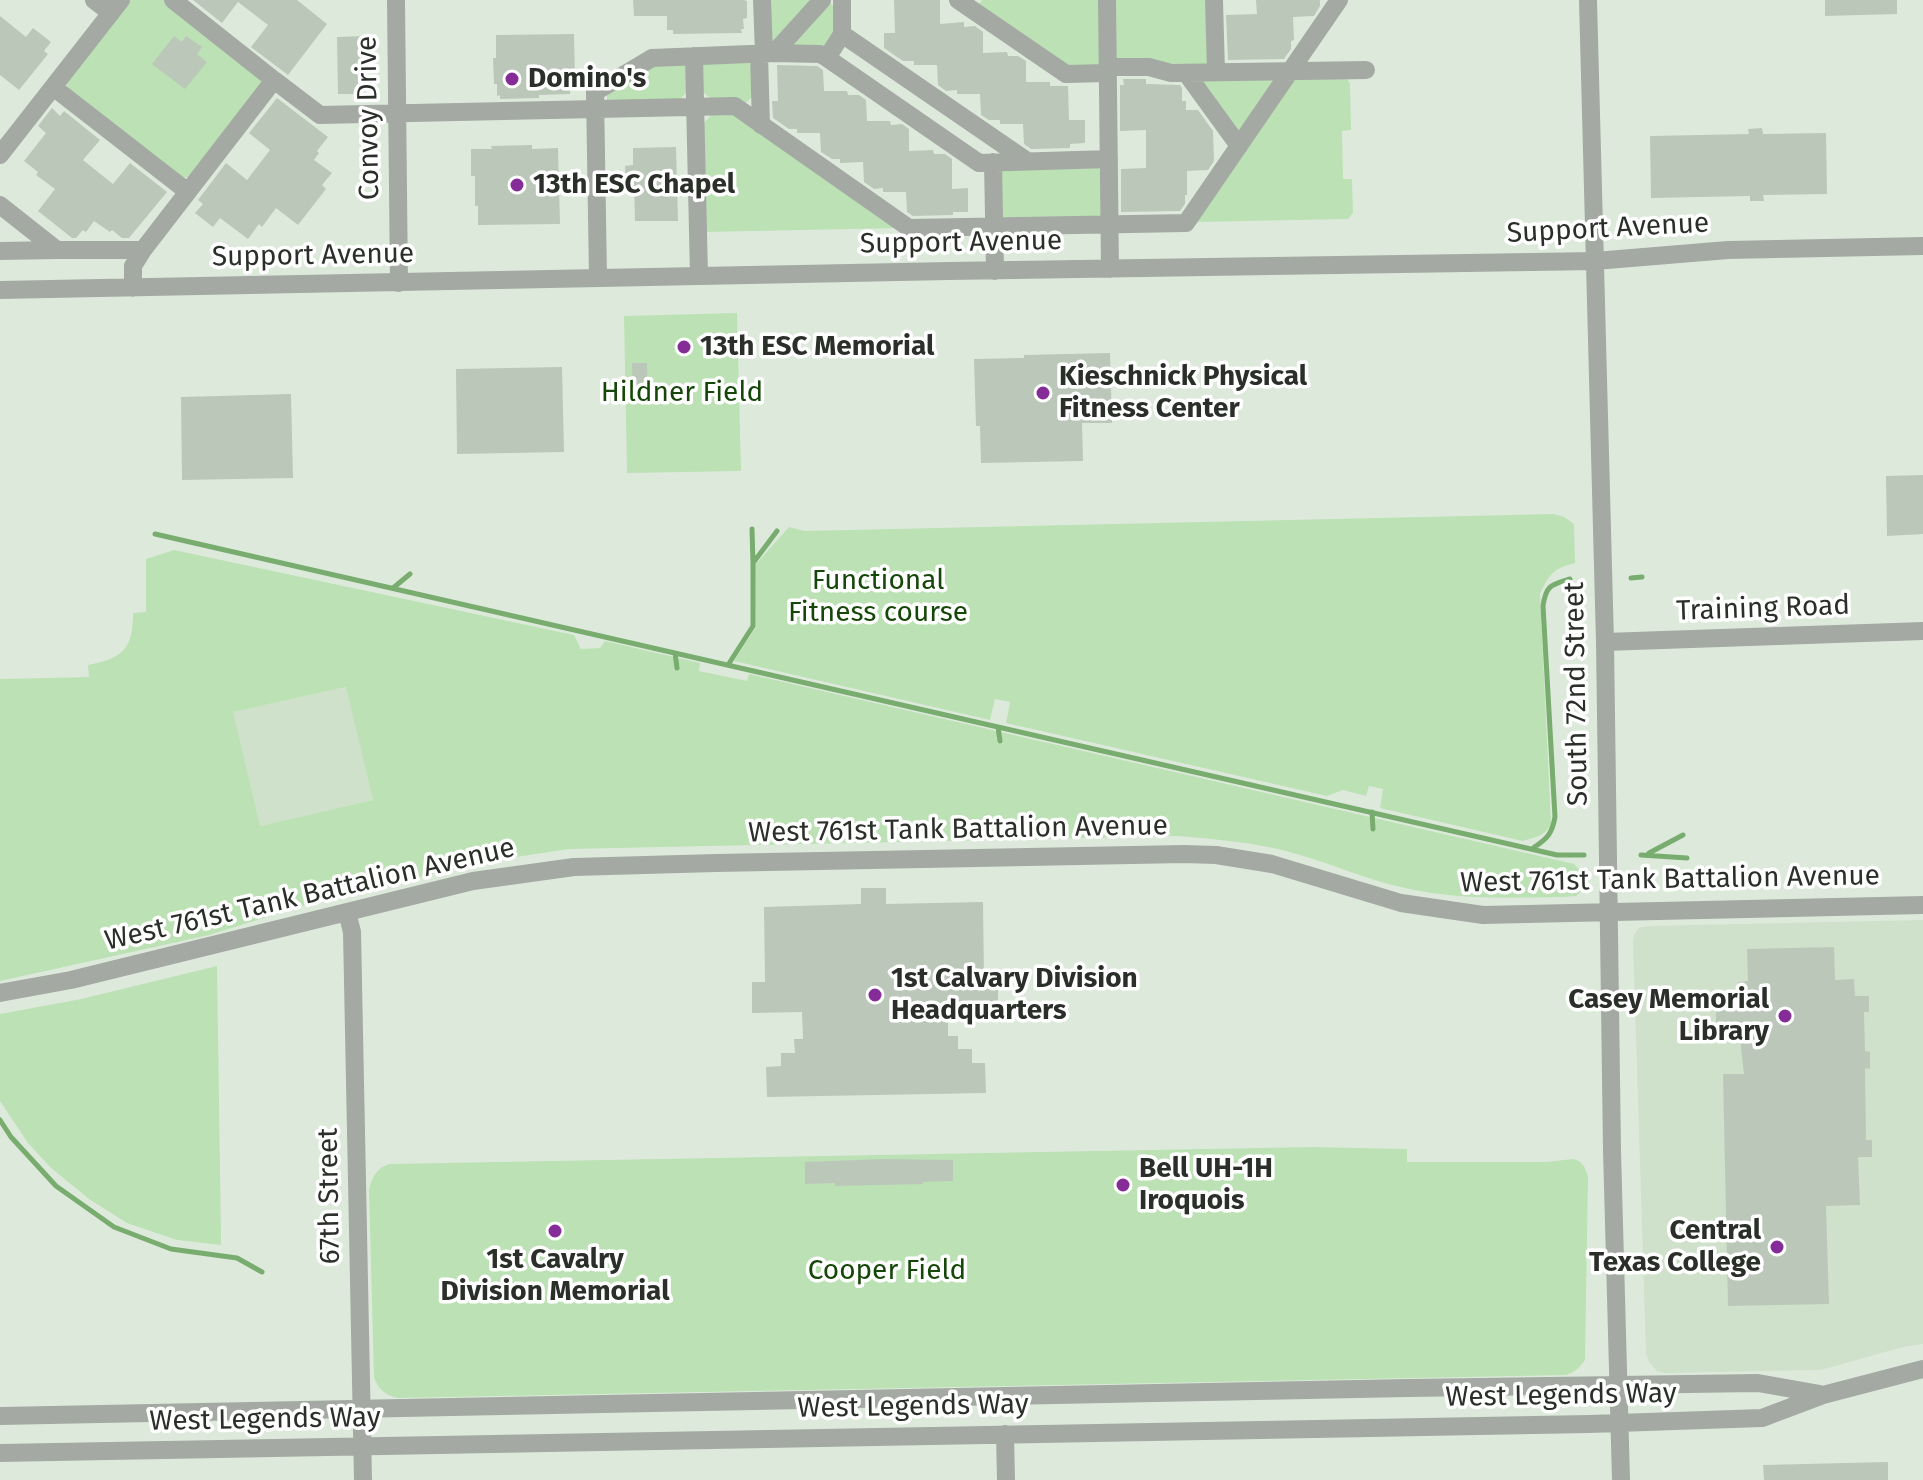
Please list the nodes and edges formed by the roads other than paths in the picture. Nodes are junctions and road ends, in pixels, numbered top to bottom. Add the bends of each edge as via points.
1 (94, 0) edge
2 (173, 0) edge
3 (396, 0) edge
4 (762, 0) edge
5 (822, 0) edge
6 (842, 0) edge
7 (958, 0) edge
8 (1107, 0) edge
9 (1214, 0) edge
10 (1339, 0) edge
11 (1588, 0) edge
12 (116, 6) edge
13 (842, 34) junction
14 (766, 53) junction
15 (694, 56) junction
16 (827, 58) junction
17 (1107, 70) junction
18 (1366, 70) dead end
19 (1290, 71) junction
20 (1216, 72) junction
21 (1186, 73) junction
22 (274, 80) junction
23 (53, 87) junction
24 (694, 107) junction
25 (596, 109) junction
26 (397, 113) junction
27 (761, 125) junction
28 (1239, 146) junction
29 (0, 155) edge
30 (1109, 159) junction
31 (1027, 161) junction
32 (993, 162) junction
33 (188, 192) junction
34 (0, 205) edge
35 (1109, 225) junction
36 (994, 227) junction
37 (1923, 246) edge
38 (57, 250) junction
39 (143, 250) junction
40 (0, 251) edge
41 (1595, 261) junction
42 (1110, 269) junction
43 (995, 271) junction
44 (699, 276) junction
45 (598, 278) junction
46 (399, 283) junction
47 (133, 288) junction
48 (0, 290) edge
49 (1923, 631) edge
50 (1605, 642) junction
51 (1923, 905) edge
52 (1608, 911) junction
53 (347, 912) junction
54 (0, 993) edge
55 (1923, 1369) edge
56 (1619, 1386) junction
57 (1823, 1395) junction
58 (362, 1409) junction
59 (0, 1416) edge
60 (1620, 1423) junction
61 (1005, 1434) junction
62 (363, 1446) junction
63 (0, 1453) edge
64 (363, 1480) edge
65 (1006, 1480) edge
66 (1621, 1480) edge

1 - 12 street
2 - 22 street
3 - 26 street, Convoy Drive
4 - 14 street
5 - 14 street
6 - 13 street
7 - 17 street via 1066,74
8 - 17 street
9 - 20 street
10 - 19 street
11 - 41 street, South 72nd Street
12 - 23 street
13 - 16 street
13 - 31 street
14 - 15 street
14 - 16 street
14 - 27 street
15 - 24 street
15 - 25 street via 652,58 595,92
16 - 32 street via 979,163
17 - 21 street via 1149,67
17 - 30 street
18 - 19 street
19 - 20 street
19 - 28 street
20 - 21 street
21 - 28 street
22 - 26 street via 320,115
22 - 33 street
23 - 29 street
23 - 33 street
24 - 25 street
24 - 27 street via 735,106
24 - 44 street
25 - 26 street
25 - 45 street
26 - 46 street, Convoy Drive
27 - 36 street via 909,228
28 - 35 street via 1186,223
30 - 31 street
30 - 35 street
31 - 32 street
32 - 36 street
33 - 39 street
34 - 38 street
35 - 36 street
35 - 42 street
36 - 43 street
37 - 41 street, Support Avenue via 1728,250
38 - 39 street
38 - 40 street
39 - 47 street via 133,266
41 - 42 street, Support Avenue
41 - 50 street, South 72nd Street
42 - 43 street, Support Avenue
43 - 44 street, Support Avenue
44 - 45 street, Support Avenue
45 - 46 street, Support Avenue
46 - 47 street, Support Avenue
47 - 48 street, Support Avenue
49 - 50 street, Training Road
50 - 52 street, South 72nd Street
51 - 52 street, West 761st Tank Battalion Avenue
52 - 53 street, West 761st Tank Battalion Avenue via 1483,915 1429,908 1272,864 1184,854 574,867 473,881
52 - 56 street, South 72nd Street
53 - 54 street, West 761st Tank Battalion Avenue
53 - 58 street, 67th Street via 353,944
55 - 57 street, West Legends Way
56 - 57 street, West Legends Way via 1758,1383
56 - 58 street, West Legends Way
56 - 60 street, South 72nd Street
57 - 60 street, West Legends Way via 1762,1418
58 - 59 street, West Legends Way
58 - 62 street, 67th Street
60 - 61 street, West Legends Way
60 - 66 street, South 72nd Street
61 - 62 street, West Legends Way
61 - 65 street
62 - 63 street, West Legends Way
62 - 64 street, 67th Street

